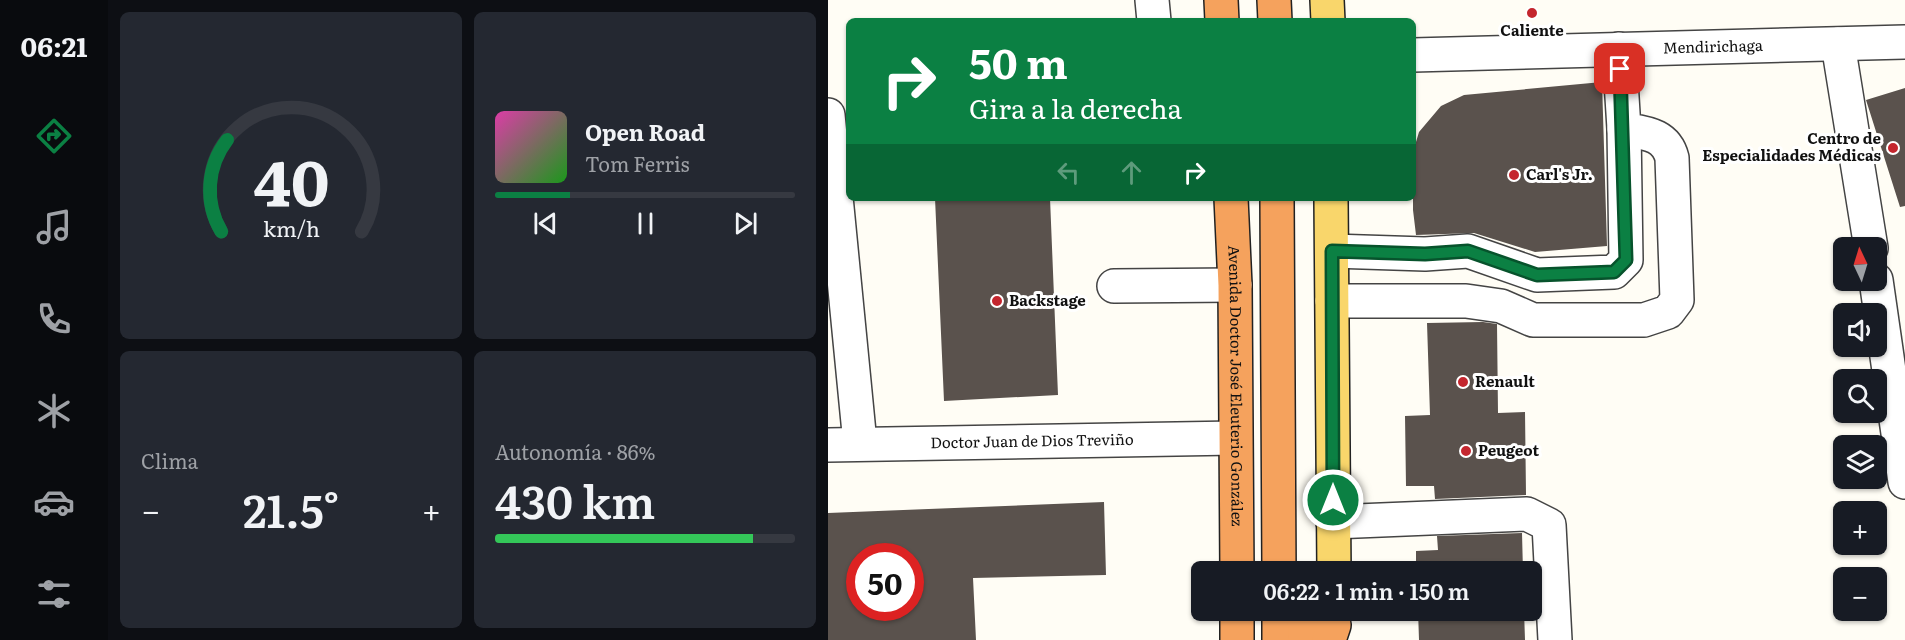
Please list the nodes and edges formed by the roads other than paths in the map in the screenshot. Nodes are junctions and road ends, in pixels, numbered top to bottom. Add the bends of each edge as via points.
1 (1152, 0) edge
2 (1221, 0) edge
3 (1274, 0) edge
4 (1327, 0) edge
5 (1154, 18) edge
6 (1222, 18) edge
7 (1275, 18) edge
8 (1328, 18) edge
9 (1905, 42) edge
10 (1838, 44) junction
11 (1619, 49) junction
12 (1416, 55) edge
13 (828, 115) edge
14 (1624, 129) junction
15 (1231, 201) edge
16 (1277, 201) edge
17 (1331, 201) edge
18 (1869, 237) edge
19 (1332, 251) junction
20 (1235, 285) junction
21 (1114, 286) dead end
22 (1332, 301) junction
23 (1887, 356) joint
24 (1905, 382) edge
25 (1235, 438) junction
26 (844, 444) edge
27 (1905, 482) edge
28 (1333, 522) junction
29 (1237, 561) edge
30 (1285, 561) edge
31 (1334, 561) edge
32 (1237, 621) edge
33 (1279, 621) edge
34 (1304, 621) edge
35 (1237, 640) edge
36 (1279, 640) edge
37 (1305, 640) edge
38 (1555, 640) edge

1 - 5 street
2 - 6 highway
3 - 7 highway
4 - 8 main road
9 - 10 street, Mendirichaga
10 - 11 street, Mendirichaga
10 - 18 street
11 - 12 street, Mendirichaga
11 - 14 street
13 - 26 street
14 - 19 street via 1626,260 1614,272 1537,275 1468,251
14 - 22 street via 1655,135 1670,150 1672,158 1677,300 1668,312 1644,320 1533,320 1501,306 1466,301
15 - 20 highway, Avenida Doctor José Eleuterio González
16 - 30 highway
17 - 19 main road
19 - 22 main road
20 - 21 street
20 - 25 highway, Avenida Doctor José Eleuterio González
22 - 28 main road
23 - 24 street
23 - 27 street
25 - 26 street, Doctor Juan de Dios Treviño
25 - 29 highway, Avenida Doctor José Eleuterio González
28 - 31 main road
28 - 38 street via 1527,514 1549,525
32 - 35 highway
33 - 36 highway
34 - 37 highway

